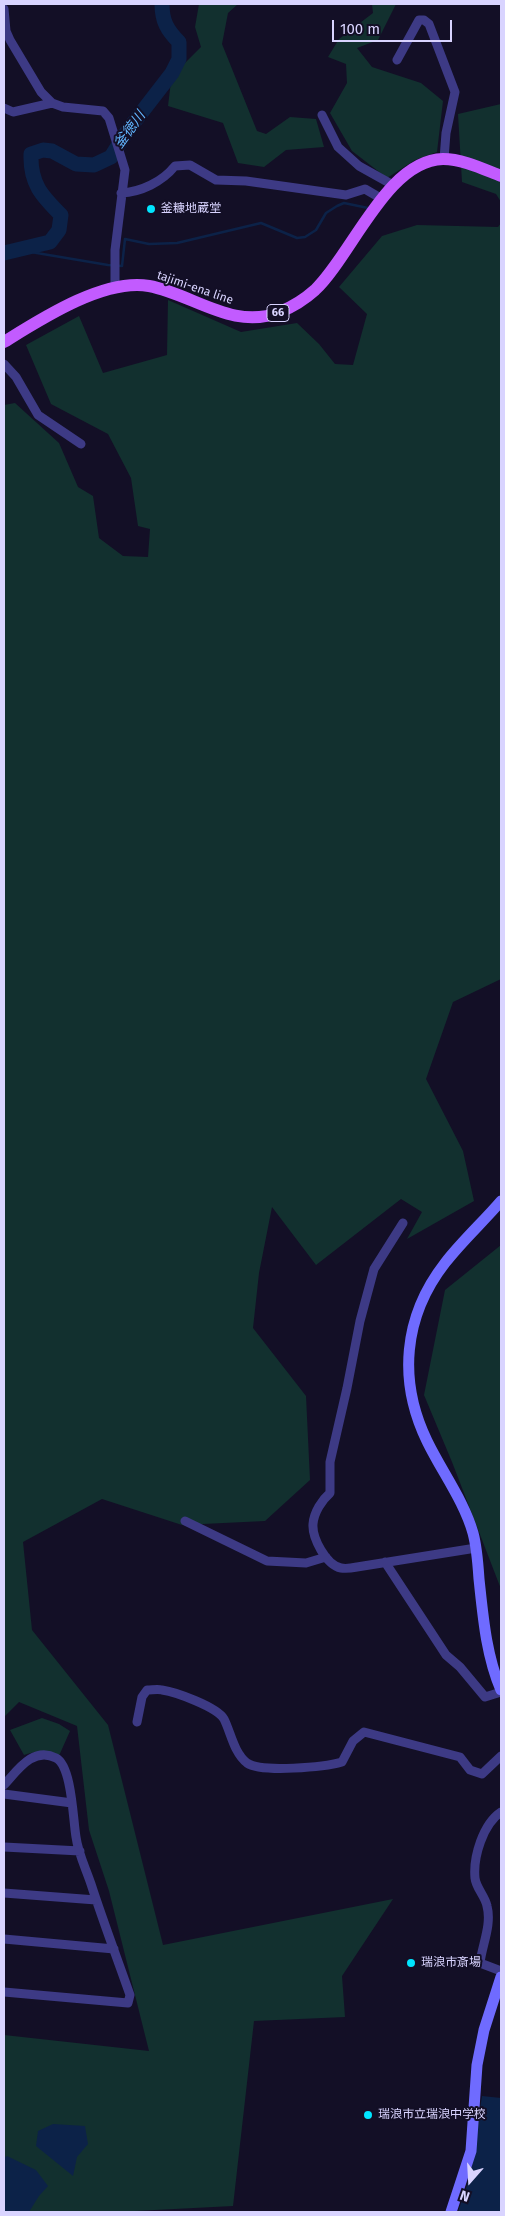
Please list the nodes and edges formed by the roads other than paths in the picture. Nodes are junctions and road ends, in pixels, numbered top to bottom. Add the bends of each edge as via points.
1 (4, 9) edge
2 (397, 60) dead end
3 (52, 102) junction
4 (4, 108) edge
5 (322, 115) dead end
6 (444, 159) junction
7 (501, 176) edge
8 (393, 185) junction
9 (121, 193) junction
10 (382, 199) junction
11 (115, 288) junction
12 (4, 342) edge
13 (4, 364) edge
14 (82, 444) dead end
15 (501, 1201) edge
16 (403, 1223) dead end
17 (185, 1521) dead end
18 (476, 1548) junction
19 (326, 1557) junction
20 (385, 1562) junction
21 (501, 1691) edge
22 (138, 1722) dead end
23 (501, 1756) edge
24 (4, 1786) edge
25 (4, 1794) edge
26 (72, 1803) junction
27 (501, 1812) edge
28 (4, 1847) edge
29 (80, 1851) junction
30 (4, 1893) edge
31 (96, 1900) junction
32 (4, 1940) edge
33 (114, 1950) junction
34 (501, 1971) edge
35 (501, 1977) edge
36 (4, 1992) edge
37 (451, 2212) edge

1 - 3 street via 10,40 40,92
2 - 6 street via 419,20 424,20 429,24 455,92
3 - 4 street via 13,112
3 - 9 street via 63,107 103,111 109,118 125,170
5 - 8 street via 338,147 359,166
6 - 7 main road, tajimi-ena line / 66
6 - 8 main road, tajimi-ena line / 66 via 402,175
8 - 10 main road, tajimi-ena line / 66
9 - 10 street via 149,186 175,166 190,165 216,180 346,195 364,189
9 - 11 street
10 - 11 main road, tajimi-ena line / 66 via 314,291 278,313 242,317 225,314 149,286
11 - 12 main road, tajimi-ena line / 66 via 67,305
13 - 14 street via 16,377 38,415
15 - 18 street via 432,1281 413,1325 409,1352 410,1390 415,1413 457,1497
16 - 19 street via 374,1269 360,1321 330,1462 330,1493 322,1500 313,1526
17 - 19 street via 267,1561 306,1563
18 - 20 street
18 - 21 street via 485,1633
19 - 20 street via 341,1568
20 - 21 street via 446,1655 485,1698
22 - 23 street via 142,1697 147,1690 162,1689 210,1708 223,1717 238,1752 248,1764 266,1768 329,1766 342,1762 353,1741 364,1732 460,1757 470,1770 482,1774
24 - 26 street via 29,1759 52,1756 64,1765
25 - 26 street
26 - 29 street
27 - 34 street via 484,1832 475,1878 487,1906 487,1934 480,1964
28 - 29 street
29 - 31 street
30 - 31 street
31 - 33 street
32 - 33 street
33 - 36 street via 130,1995 128,2003
35 - 37 street via 484,2030 477,2066 471,2151

